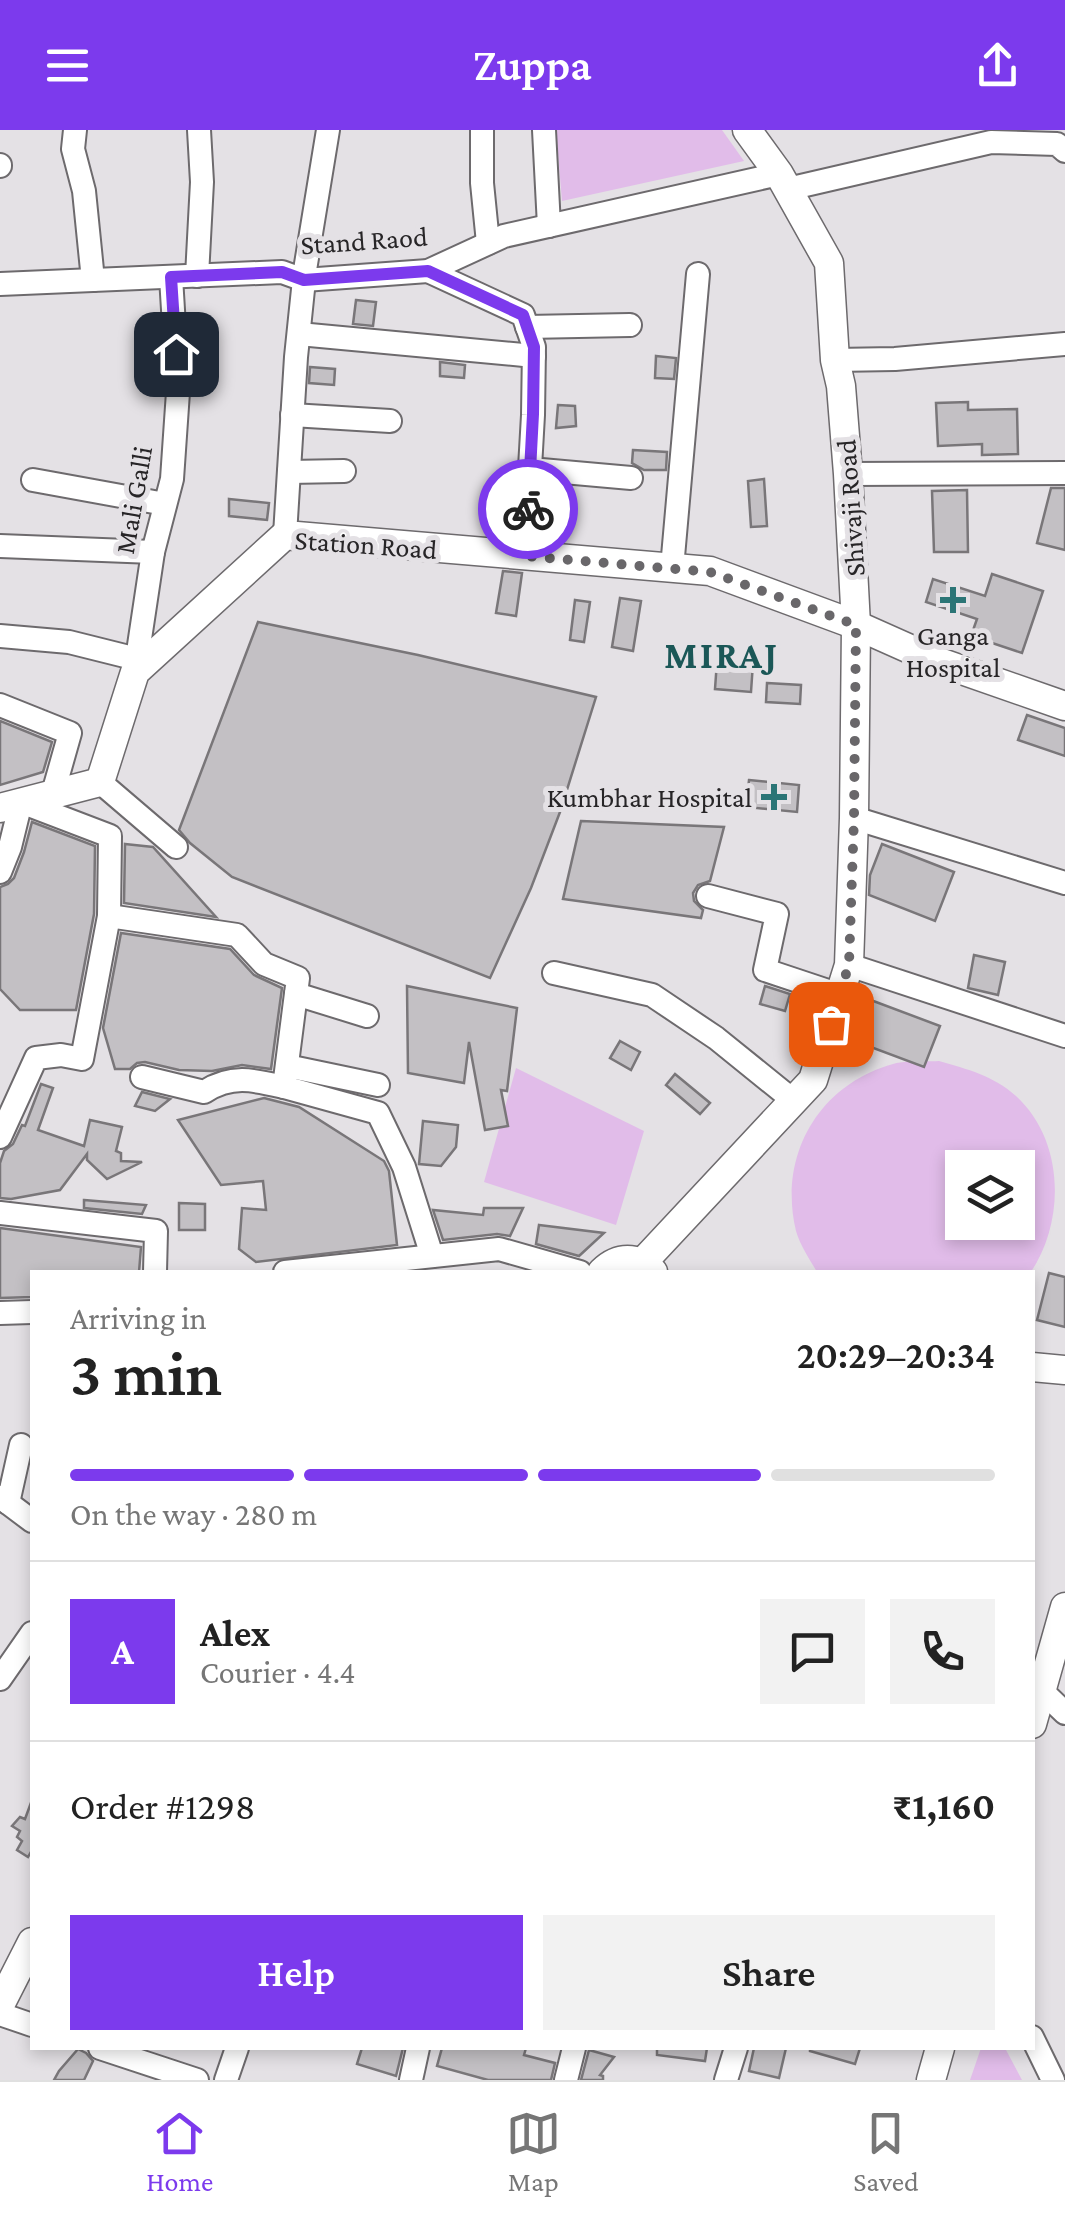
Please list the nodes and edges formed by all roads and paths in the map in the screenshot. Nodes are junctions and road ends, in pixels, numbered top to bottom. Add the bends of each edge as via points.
1 (75, 130) edge
2 (199, 130) edge
3 (328, 130) edge
4 (482, 130) edge
5 (544, 130) edge
6 (747, 130) edge
7 (1065, 151) edge
8 (784, 182) junction
9 (549, 226) junction
10 (488, 243) junction
11 (428, 271) junction
12 (698, 274) dead end
13 (198, 276) junction
14 (171, 277) junction
15 (93, 280) junction
16 (304, 280) junction
17 (0, 284) edge
18 (630, 324) dead end
19 (527, 327) junction
20 (299, 334) junction
21 (1065, 344) edge
22 (534, 356) junction
23 (835, 360) junction
24 (292, 414) junction
25 (390, 421) dead end
26 (530, 469) junction
27 (344, 471) dead end
28 (288, 472) junction
29 (1065, 473) edge
30 (848, 474) junction
31 (631, 478) dead end
32 (33, 480) dead end
33 (166, 504) junction
34 (285, 535) junction
35 (0, 546) edge
36 (154, 552) junction
37 (525, 556) junction
38 (672, 568) junction
39 (856, 625) junction
40 (0, 636) edge
41 (136, 666) junction
42 (0, 705) edge
43 (1065, 706) edge
44 (100, 782) junction
45 (53, 793) junction
46 (10, 805) edge
47 (854, 818) junction
48 (176, 847) dead end
49 (0, 872) edge
50 (1065, 883) edge
51 (708, 896) dead end
52 (109, 916) junction
53 (849, 964) junction
54 (554, 973) dead end
55 (296, 994) junction
56 (840, 995) junction
57 (367, 1016) dead end
58 (1065, 1036) edge
59 (286, 1076) junction
60 (142, 1077) dead end
61 (378, 1085) dead end
62 (794, 1101) junction
63 (0, 1137) edge
64 (0, 1213) edge
65 (432, 1256) junction
66 (648, 1268) edge
67 (351, 1269) edge
68 (155, 1270) edge
69 (573, 1270) edge
70 (605, 1270) edge
71 (30, 1312) edge
72 (0, 1313) edge
73 (1035, 1368) edge
74 (1065, 1370) edge
75 (21, 1445) dead end
76 (4, 1500) edge
77 (30, 1520) edge
78 (1065, 1607) edge
79 (30, 1636) edge
80 (0, 1679) edge
81 (1042, 1692) junction
82 (1065, 1713) edge
83 (1035, 1714) edge
84 (30, 1946) edge
85 (0, 2005) edge
86 (0, 2014) edge
87 (30, 2024) edge
88 (1035, 2043) edge
89 (106, 2050) edge
90 (236, 2050) edge
91 (418, 2050) edge
92 (574, 2050) edge
93 (735, 2050) edge
94 (939, 2050) edge
95 (197, 2080) edge
96 (226, 2080) edge
97 (412, 2080) edge
98 (566, 2080) edge
99 (726, 2080) edge
100 (931, 2080) edge
101 (1053, 2080) edge

1 - 15 street
2 - 13 street
3 - 16 street
4 - 10 street
5 - 9 street
6 - 8 main road, Shivaji Road
7 - 8 street, Stand Raod via 1057,144 991,142
8 - 9 street, Stand Raod
8 - 23 main road, Shivaji Road via 830,262
9 - 10 street, Stand Raod
10 - 11 street, Stand Raod
11 - 16 street, Stand Raod
11 - 19 street via 523,315
12 - 38 street
13 - 14 street, Stand Raod
13 - 16 street, Stand Raod via 282,272
14 - 15 street, Stand Raod
14 - 33 street, Mali Galli via 178,392
15 - 17 street, Stand Raod
16 - 20 street
18 - 19 street
19 - 22 street
20 - 22 street
20 - 24 street
21 - 23 street
22 - 26 street
23 - 30 main road, Shivaji Road
24 - 25 street
24 - 28 street
26 - 31 street
26 - 37 street
27 - 28 street
28 - 34 street
29 - 30 street
30 - 39 main road, Shivaji Road
32 - 33 street
33 - 36 street, Mali Galli
34 - 37 main road, Station Road
34 - 41 main road, Station Road
35 - 36 street
36 - 41 street, Mali Galli
37 - 38 main road, Station Road
38 - 39 main road, Station Road via 710,572
39 - 43 main road, Station Road
39 - 47 main road, Shivaji Road
40 - 41 street via 69,642
41 - 44 main road
42 - 45 street via 70,732
44 - 45 main road
44 - 48 street
45 - 46 main road
46 - 49 street via 10,847
46 - 52 street via 110,836
47 - 50 street
47 - 53 main road, Shivaji Road
51 - 56 street via 776,914 765,970
52 - 55 street via 237,935 264,964 298,978
52 - 63 street via 82,1059 36,1058
53 - 56 main road, Shivaji Road
53 - 58 street
54 - 62 street via 652,995
55 - 57 street
55 - 59 street
56 - 62 main road, Shivaji Road via 813,1080
59 - 60 street via 245,1078 204,1092
59 - 61 street
59 - 65 street via 378,1113 404,1167
62 - 66 main road, Shivaji Road
64 - 68 street via 156,1231
65 - 67 street
65 - 69 street via 499,1249
66 - 70 main road via 626,1260
71 - 72 street
73 - 74 main road
75 - 76 street
76 - 77 street
78 - 81 main road
79 - 80 street
81 - 82 street
81 - 83 main road
84 - 85 main road
86 - 87 street
88 - 101 street
89 - 95 street
90 - 96 street
91 - 97 street
92 - 98 street
93 - 99 street
94 - 100 main road

